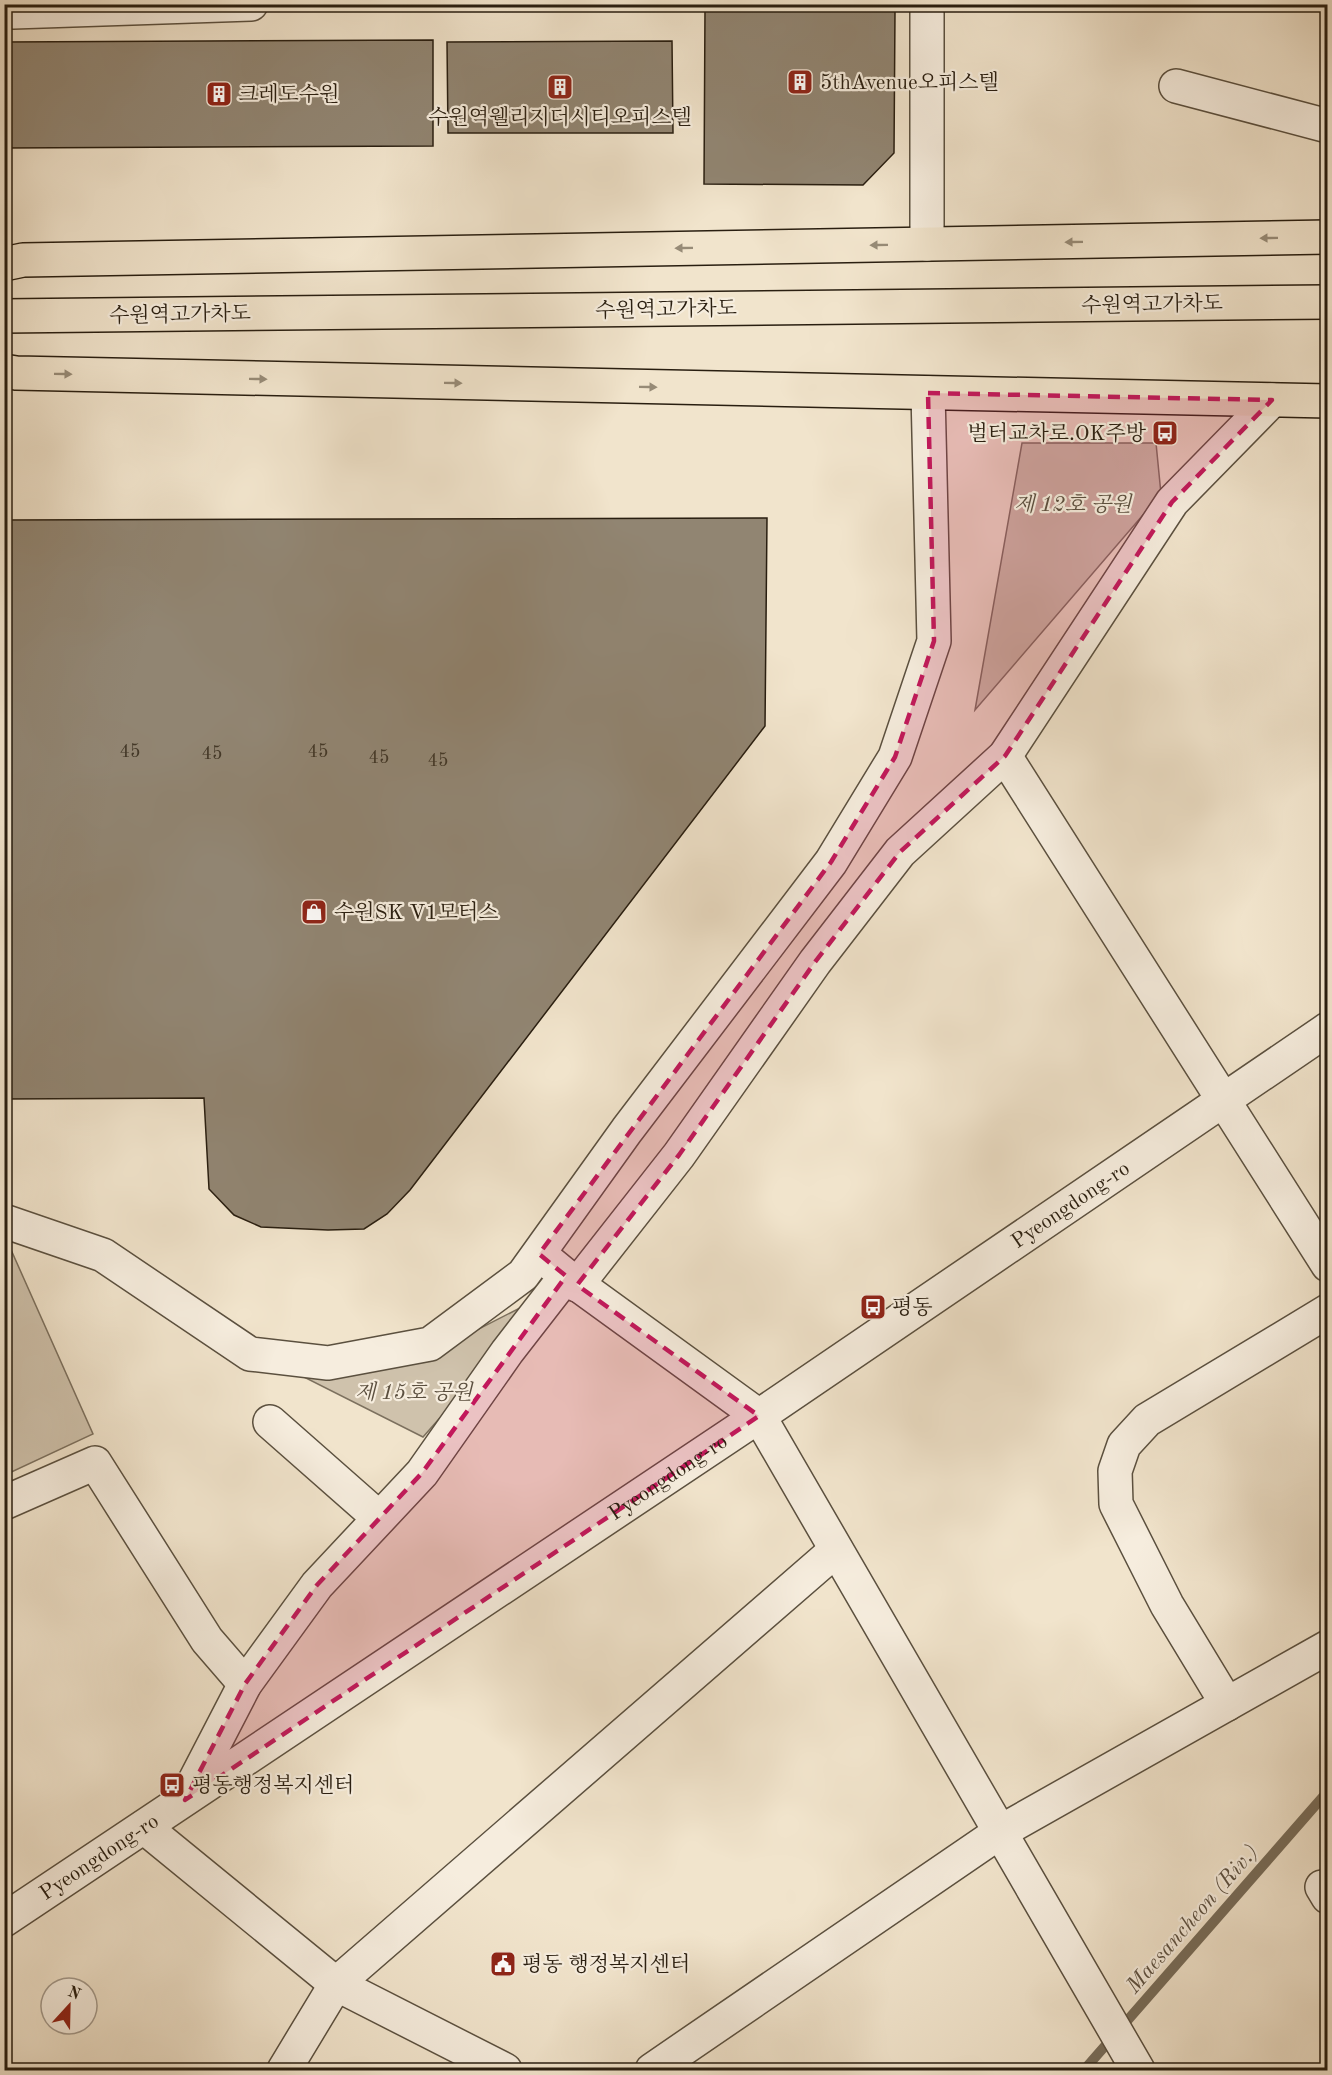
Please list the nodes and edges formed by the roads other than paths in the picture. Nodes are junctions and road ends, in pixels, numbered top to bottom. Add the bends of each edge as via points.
1 (13, 4) edge
2 (251, 4) edge
3 (927, 4) edge
4 (231, 5) edge
5 (1176, 86) dead end
6 (1328, 126) edge
7 (1328, 237) edge
8 (927, 244) junction
9 (11, 259) edge
10 (1328, 302) edge
11 (5, 316) edge
12 (8, 374) edge
13 (928, 393) junction
14 (1272, 400) junction
15 (1328, 401) edge
16 (1005, 756) junction
17 (1328, 1029) edge
18 (1224, 1100) junction
19 (4, 1221) edge
20 (539, 1254) junction
21 (1328, 1265) edge
22 (572, 1280) junction
23 (1328, 1311) edge
24 (759, 1416) junction
25 (270, 1422) dead end
26 (4, 1503) edge
27 (379, 1518) junction
28 (836, 1550) junction
29 (1328, 1647) edge
30 (245, 1684) junction
31 (1227, 1704) junction
32 (185, 1800) junction
33 (144, 1827) junction
34 (1000, 1832) junction
35 (4, 1920) edge
36 (336, 1984) junction
37 (1133, 2062) edge
38 (284, 2070) edge
39 (505, 2070) edge
40 (652, 2070) edge

1 - 4 street via 13,12
2 - 4 street
3 - 8 street
5 - 6 street
7 -> 8 main road
8 -> 9 main road
10 - 11 main road, 수원역고가차도
12 -> 13 main road
13 - 14 main road
13 - 20 street via 934,641 895,757 831,862 627,1130
14 - 15 main road
14 - 16 street via 1172,502
16 - 18 street
16 - 22 street via 900,852 815,962 679,1155
17 - 18 street, Pyeongdong-ro
18 - 21 street
18 - 24 street, Pyeongdong-ro
19 - 20 street via 103,1254 250,1354 328,1363 430,1344 523,1275
20 - 22 street
22 - 24 street
22 - 27 street via 507,1352 422,1473
23 - 31 street via 1147,1420 1124,1445 1115,1471 1116,1504 1167,1605
24 - 28 street
24 - 32 street, Pyeongdong-ro
25 - 27 street
26 - 30 street via 95,1463 207,1640
27 - 30 street via 317,1585
28 - 34 street
28 - 36 street
29 - 31 street
30 - 32 street
31 - 34 street
32 - 33 street, Pyeongdong-ro
33 - 35 street, Pyeongdong-ro
33 - 36 street
34 - 37 street
34 - 40 street
36 - 38 street
36 - 39 street

